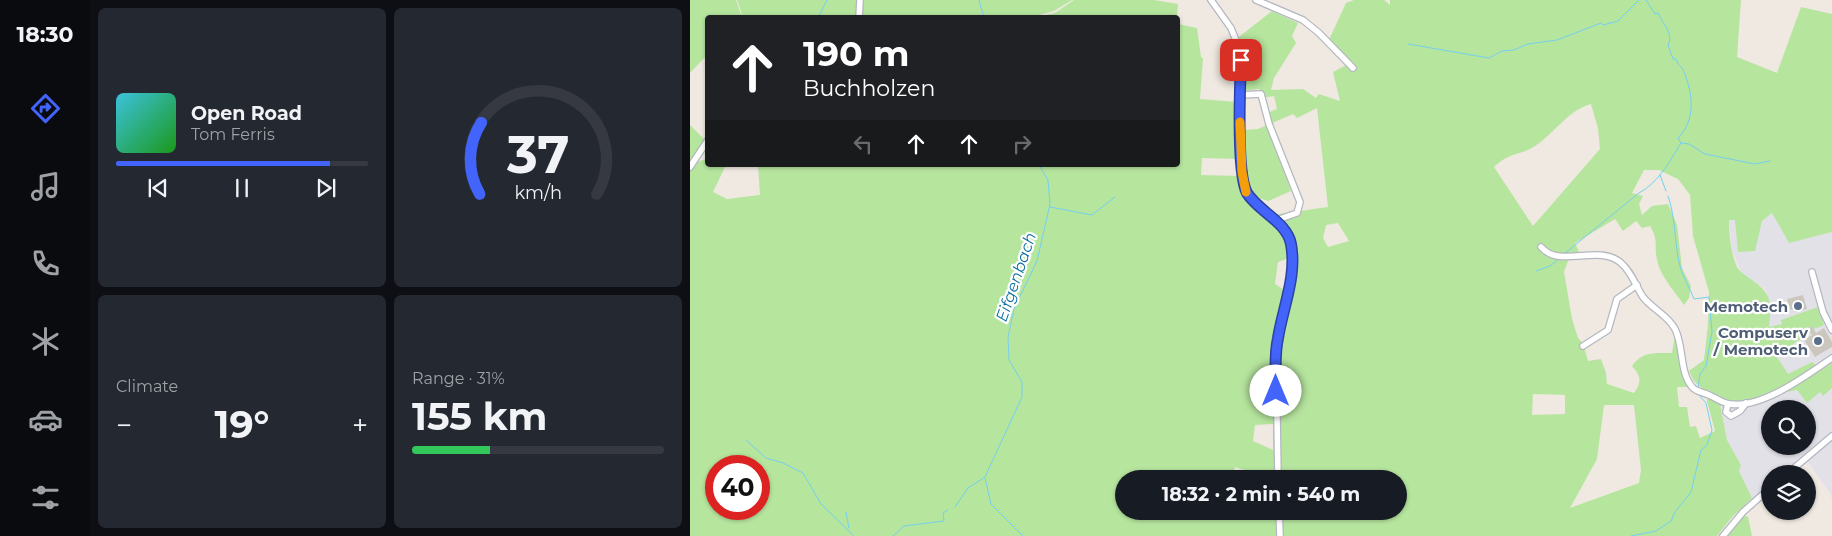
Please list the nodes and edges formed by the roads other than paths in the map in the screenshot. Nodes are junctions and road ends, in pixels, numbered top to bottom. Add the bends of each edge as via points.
1 (860, 0) edge
2 (1211, 0) edge
3 (1256, 0) edge
4 (859, 15) edge
5 (1353, 68) dead end
6 (1240, 95) junction
7 (705, 144) edge
8 (690, 167) edge
9 (1274, 221) junction
10 (1541, 247) dead end
11 (1812, 272) dead end
12 (1637, 285) junction
13 (1832, 330) edge
14 (1584, 346) dead end
15 (1832, 358) edge
16 (1746, 403) junction
17 (1728, 404) junction
18 (1832, 436) edge
19 (1798, 465) edge
20 (1278, 470) edge
21 (1761, 496) edge
22 (1279, 520) edge
23 (1280, 536) edge
24 (1723, 536) edge

1 - 4 street
2 - 6 street via 1238,44
3 - 5 street via 1302,20
6 - 9 street via 1246,192
6 - 9 street via 1261,94 1269,124 1300,202 1298,212
7 - 8 street
9 - 20 street via 1290,241 1292,268 1276,351
10 - 12 street via 1556,255 1595,254 1617,260
11 - 13 street via 1822,312
12 - 14 street via 1618,299 1608,330
12 - 17 street via 1647,302 1676,330 1692,388
15 - 16 street via 1781,390
16 - 17 street
16 - 17 street via 1731,416 1726,412
18 - 19 street
21 - 24 street via 1742,512
22 - 23 street

